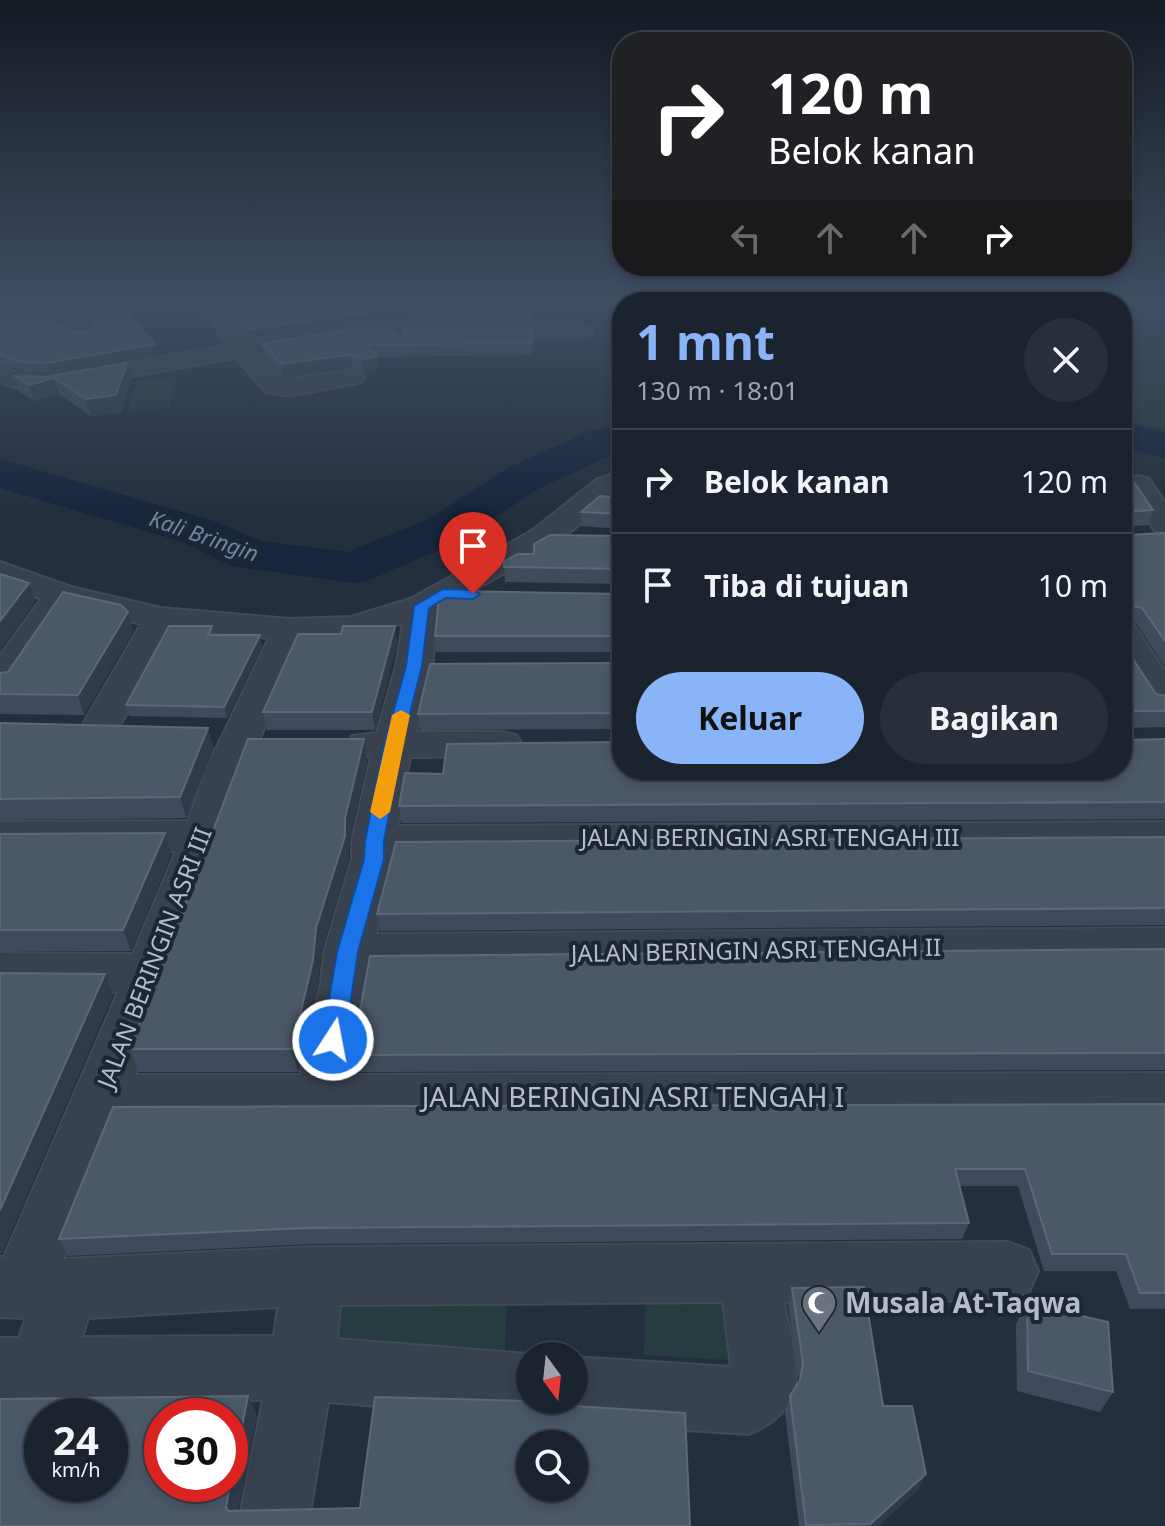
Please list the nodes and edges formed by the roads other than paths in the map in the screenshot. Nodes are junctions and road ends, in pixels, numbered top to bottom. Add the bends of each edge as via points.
1 (115, 372) edge
2 (261, 372) edge
3 (0, 373) edge
4 (352, 377) dead end
5 (612, 484) edge
6 (1142, 486) edge
7 (1165, 524) edge
8 (544, 537) junction
9 (591, 539) edge
10 (0, 572) edge
11 (61, 595) junction
12 (502, 595) edge
13 (432, 600) junction
14 (161, 618) junction
15 (290, 629) junction
16 (1132, 663) edge
17 (0, 682) edge
18 (1165, 701) edge
19 (56, 730) edge
20 (98, 731) junction
21 (145, 731) edge
22 (531, 744) edge
23 (331, 745) edge
24 (393, 745) junction
25 (204, 836) junction
26 (0, 837) edge
27 (1165, 837) edge
28 (374, 841) junction
29 (1165, 946) edge
30 (348, 952) junction
31 (0, 972) edge
32 (149, 973) junction
33 (1165, 1096) edge
34 (100, 1098) junction
35 (321, 1098) junction
36 (1008, 1271) dead end
37 (749, 1272) junction
38 (312, 1276) junction
39 (30, 1288) edge
40 (302, 1368) junction
41 (20, 1370) edge
42 (516, 1385) edge
43 (588, 1391) edge
44 (273, 1526) edge

1 - 3 street via 50,383 20,382
2 - 4 street via 275,387 289,388
5 - 8 street
6 - 7 street
8 - 9 street
8 - 13 street
10 - 11 street
11 - 14 street
11 - 17 street
12 - 13 street
13 - 15 street via 353,627
13 - 24 street via 430,666
14 - 15 street
14 - 20 street
15 - 25 street, JALAN BERINGIN ASRI III via 238,739
16 - 18 street
19 - 20 street
20 - 21 street
22 - 24 street
23 - 24 street
24 - 28 street
25 - 26 street
25 - 32 street, JALAN BERINGIN ASRI III
27 - 28 street, JALAN BERINGIN ASRI TENGAH III
28 - 30 street via 374,859
29 - 30 street, JALAN BERINGIN ASRI TENGAH II
30 - 35 street
31 - 32 street
32 - 34 street, JALAN BERINGIN ASRI III
33 - 35 street, JALAN BERINGIN ASRI TENGAH I
34 - 35 street, JALAN BERINGIN ASRI TENGAH I
34 - 39 street, JALAN BERINGIN ASRI III
36 - 37 street
37 - 38 street
37 - 43 street via 765,1384 749,1401
38 - 39 street
38 - 40 street
39 - 41 street, JALAN BERINGIN ASRI III
40 - 41 street
40 - 42 street
40 - 44 street

